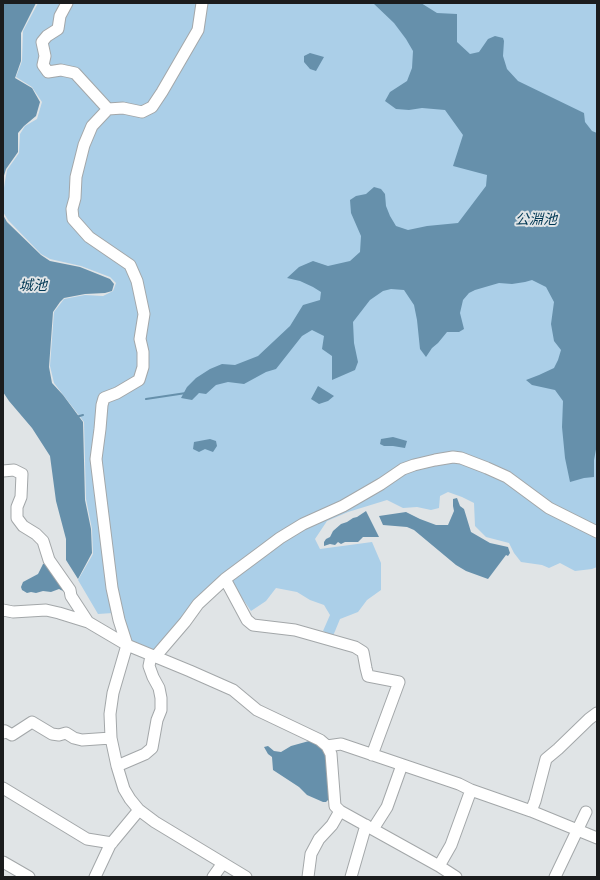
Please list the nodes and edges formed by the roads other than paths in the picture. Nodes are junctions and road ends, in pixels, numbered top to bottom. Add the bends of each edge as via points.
1 (68, 3) edge
2 (202, 3) edge
3 (108, 108) junction
4 (3, 471) edge
5 (597, 532) edge
6 (225, 579) junction
7 (3, 610) edge
8 (88, 622) junction
9 (127, 645) junction
10 (153, 657) junction
11 (597, 713) edge
12 (3, 733) edge
13 (110, 738) junction
14 (327, 746) junction
15 (372, 755) junction
16 (116, 766) junction
17 (402, 766) junction
18 (3, 788) edge
19 (471, 790) junction
20 (139, 810) junction
21 (340, 811) junction
22 (531, 811) junction
23 (586, 812) dead end
24 (369, 827) junction
25 (578, 830) junction
26 (597, 838) edge
27 (112, 843) junction
28 (3, 862) edge
29 (223, 863) junction
30 (438, 866) junction
31 (29, 877) edge
32 (95, 877) edge
33 (213, 877) edge
34 (246, 877) edge
35 (308, 877) edge
36 (351, 877) edge
37 (456, 877) edge
38 (555, 877) edge

1 - 3 street via 60,16 58,29 42,42 45,56 43,65 48,72 75,72
2 - 3 street via 198,30 152,107 142,112
3 - 9 street via 92,126 84,145 72,209 73,219 88,237 130,265 137,281 144,314 140,339 144,367 139,380 104,398 96,459 112,588 118,620
4 - 8 street via 14,470 22,474 17,518 23,526 43,541 49,560
5 - 6 street via 549,508 507,478 487,468 453,457 403,469 342,506 280,538
6 - 10 street via 198,604
6 - 15 street via 247,620 253,625 295,630 355,647 363,652 368,676 399,682
7 - 8 street via 46,610
8 - 9 street
9 - 10 street
9 - 13 street via 113,693
10 - 14 street via 233,690 257,710 320,740
10 - 16 street via 149,666 159,688 161,710 152,748 145,754
11 - 22 street via 546,759
12 - 13 street via 5,731 12,735 32,722 52,734 66,733 82,740
13 - 16 street
14 - 15 street via 341,744
14 - 21 street via 331,754 335,806
15 - 17 street
16 - 20 street via 124,789
17 - 19 street
17 - 24 street via 387,807
18 - 27 street via 87,839
19 - 22 street
19 - 30 street via 451,845
20 - 27 street
20 - 29 street
21 - 24 street
21 - 35 street via 312,854
22 - 25 street
23 - 25 street
24 - 30 street
24 - 36 street
25 - 26 street
25 - 38 street
27 - 32 street
28 - 31 street
29 - 33 street
29 - 34 street
30 - 37 street

